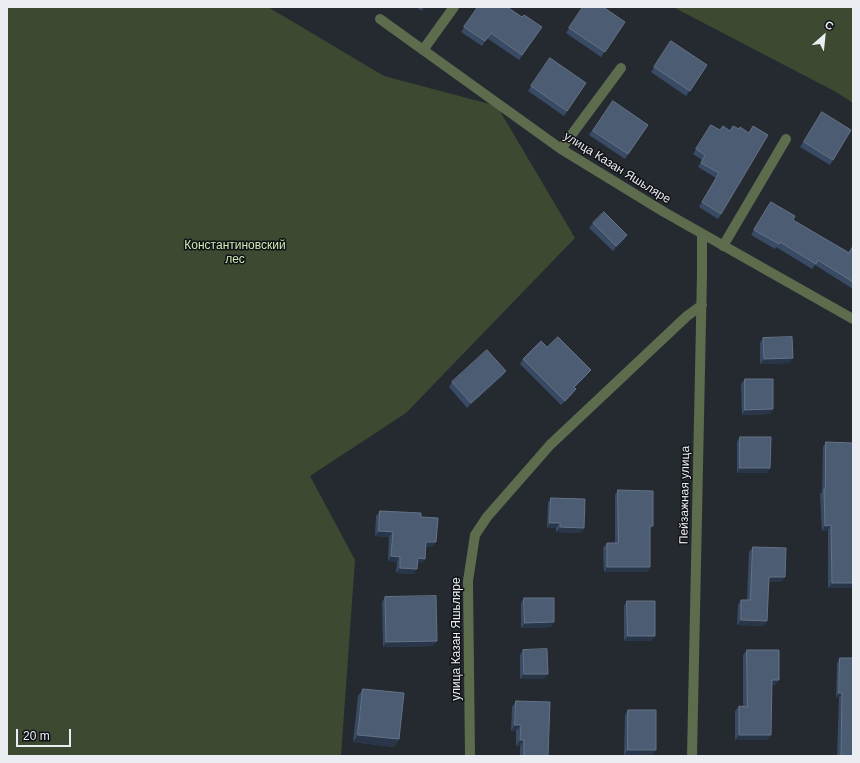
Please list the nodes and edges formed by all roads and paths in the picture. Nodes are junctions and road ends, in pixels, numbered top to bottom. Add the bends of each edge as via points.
1 (454, 7) edge
2 (380, 18) dead end
3 (423, 50) junction
4 (621, 68) dead end
5 (786, 138) dead end
6 (561, 149) junction
7 (702, 234) junction
8 (723, 246) junction
9 (702, 305) junction
10 (853, 319) edge
11 (470, 756) edge
12 (692, 756) edge

1 - 3 street
2 - 3 street, улица Казан Яшьляре
3 - 6 street, улица Казан Яшьляре
4 - 6 street
5 - 8 street
6 - 7 street, улица Казан Яшьляре
7 - 8 street, улица Казан Яшьляре
7 - 9 street, Пейзажная улица
8 - 10 street, улица Казан Яшьляре
9 - 11 street, улица Казан Яшьляре via 550,445 487,517 475,536 468,581
9 - 12 street, Пейзажная улица

